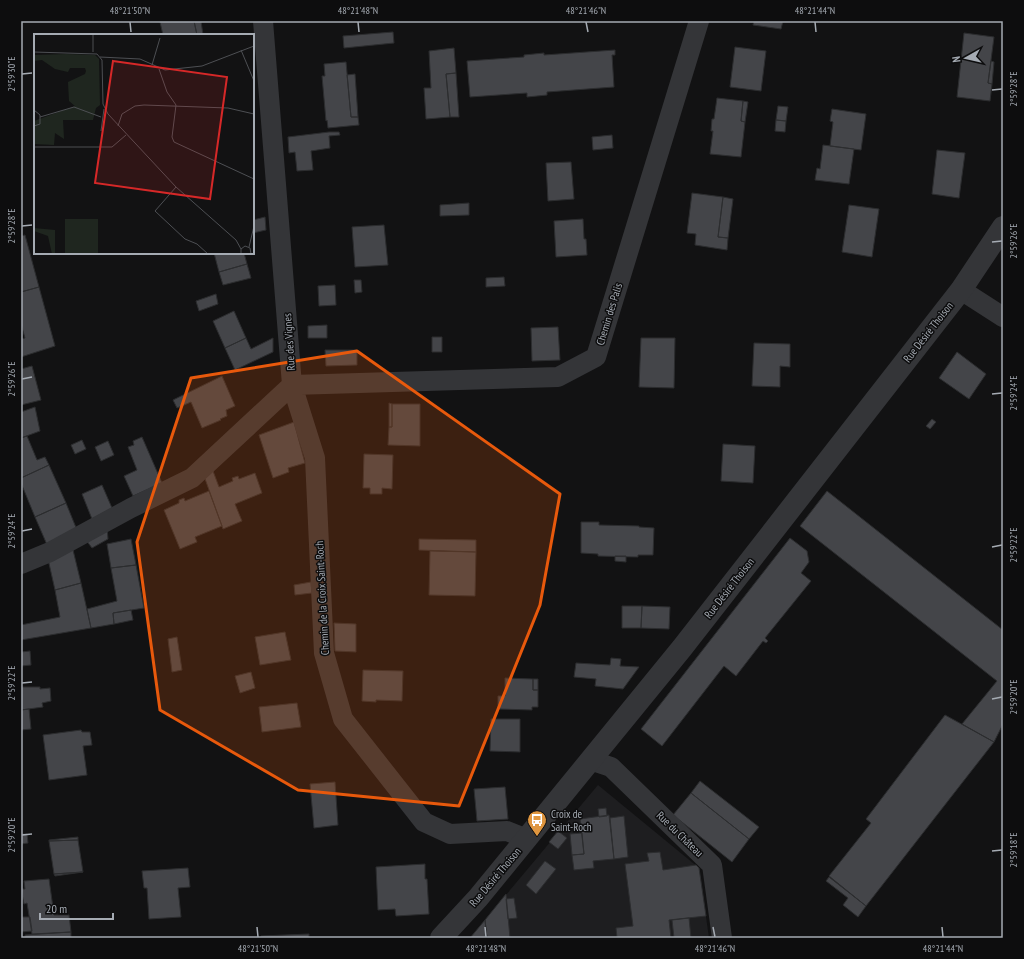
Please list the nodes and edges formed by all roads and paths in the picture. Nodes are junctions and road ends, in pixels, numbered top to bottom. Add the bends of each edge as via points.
1 (263, 21) edge
2 (699, 21) edge
3 (1003, 227) edge
4 (961, 290) junction
5 (1003, 317) edge
6 (292, 385) junction
7 (21, 564) edge
8 (590, 760) junction
9 (527, 839) junction
10 (441, 938) edge
11 (722, 938) edge

1 - 6 street, Rue des Vignes
2 - 6 street, Chemin des Palis via 596,357 558,377
3 - 4 street, Rue Désiré Thoison
4 - 5 street
4 - 8 street, Rue Désiré Thoison via 682,648
6 - 7 street, Rue des Vignes via 192,478 50,552
6 - 9 street, Chemin de la Croix Saint-Roch via 315,458 324,653 343,719 424,822 450,834 507,830
8 - 9 street, Rue Désiré Thoison
8 - 11 street, Rue du Château via 611,767 712,865
9 - 10 street, Rue Désiré Thoison

